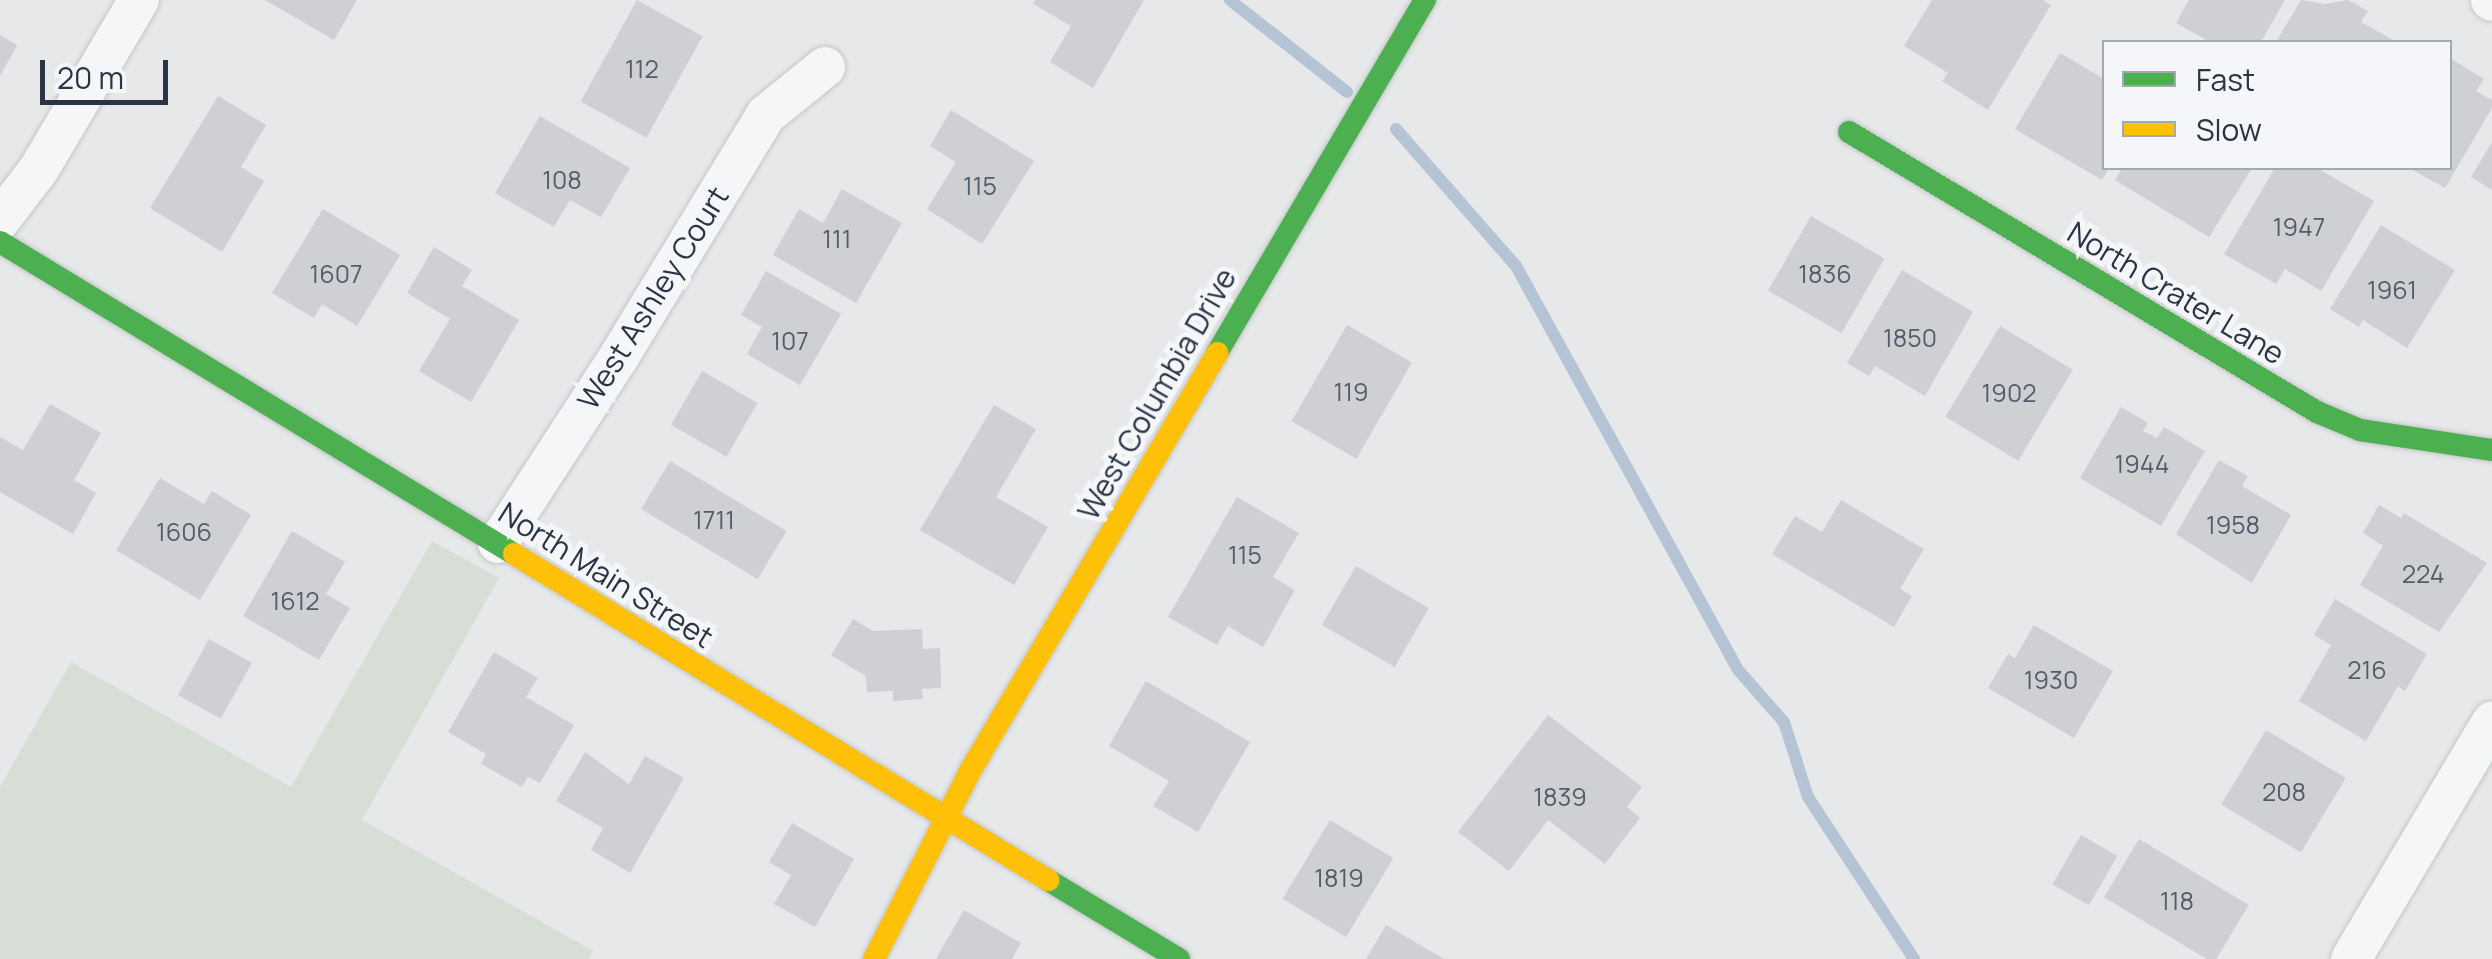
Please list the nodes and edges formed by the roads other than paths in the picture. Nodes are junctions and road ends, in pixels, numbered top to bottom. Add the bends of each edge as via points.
1 (139, 0) edge
2 (1425, 0) edge
3 (825, 68) dead end
4 (1849, 132) dead end
5 (0, 220) edge
6 (0, 242) edge
7 (2492, 450) edge
8 (498, 543) junction
9 (2492, 722) edge
10 (947, 820) junction
11 (874, 959) edge
12 (1179, 959) edge
13 (2351, 959) edge

1 - 5 street
2 - 10 street, West Columbia Drive
3 - 8 street, West Ashley Court via 766,115
4 - 7 street, North Crater Lane via 2317,412 2360,430
6 - 8 street, North Main Street
8 - 10 street, North Main Street
9 - 13 street
10 - 11 street, West Columbia Drive
10 - 12 street, North Main Street

